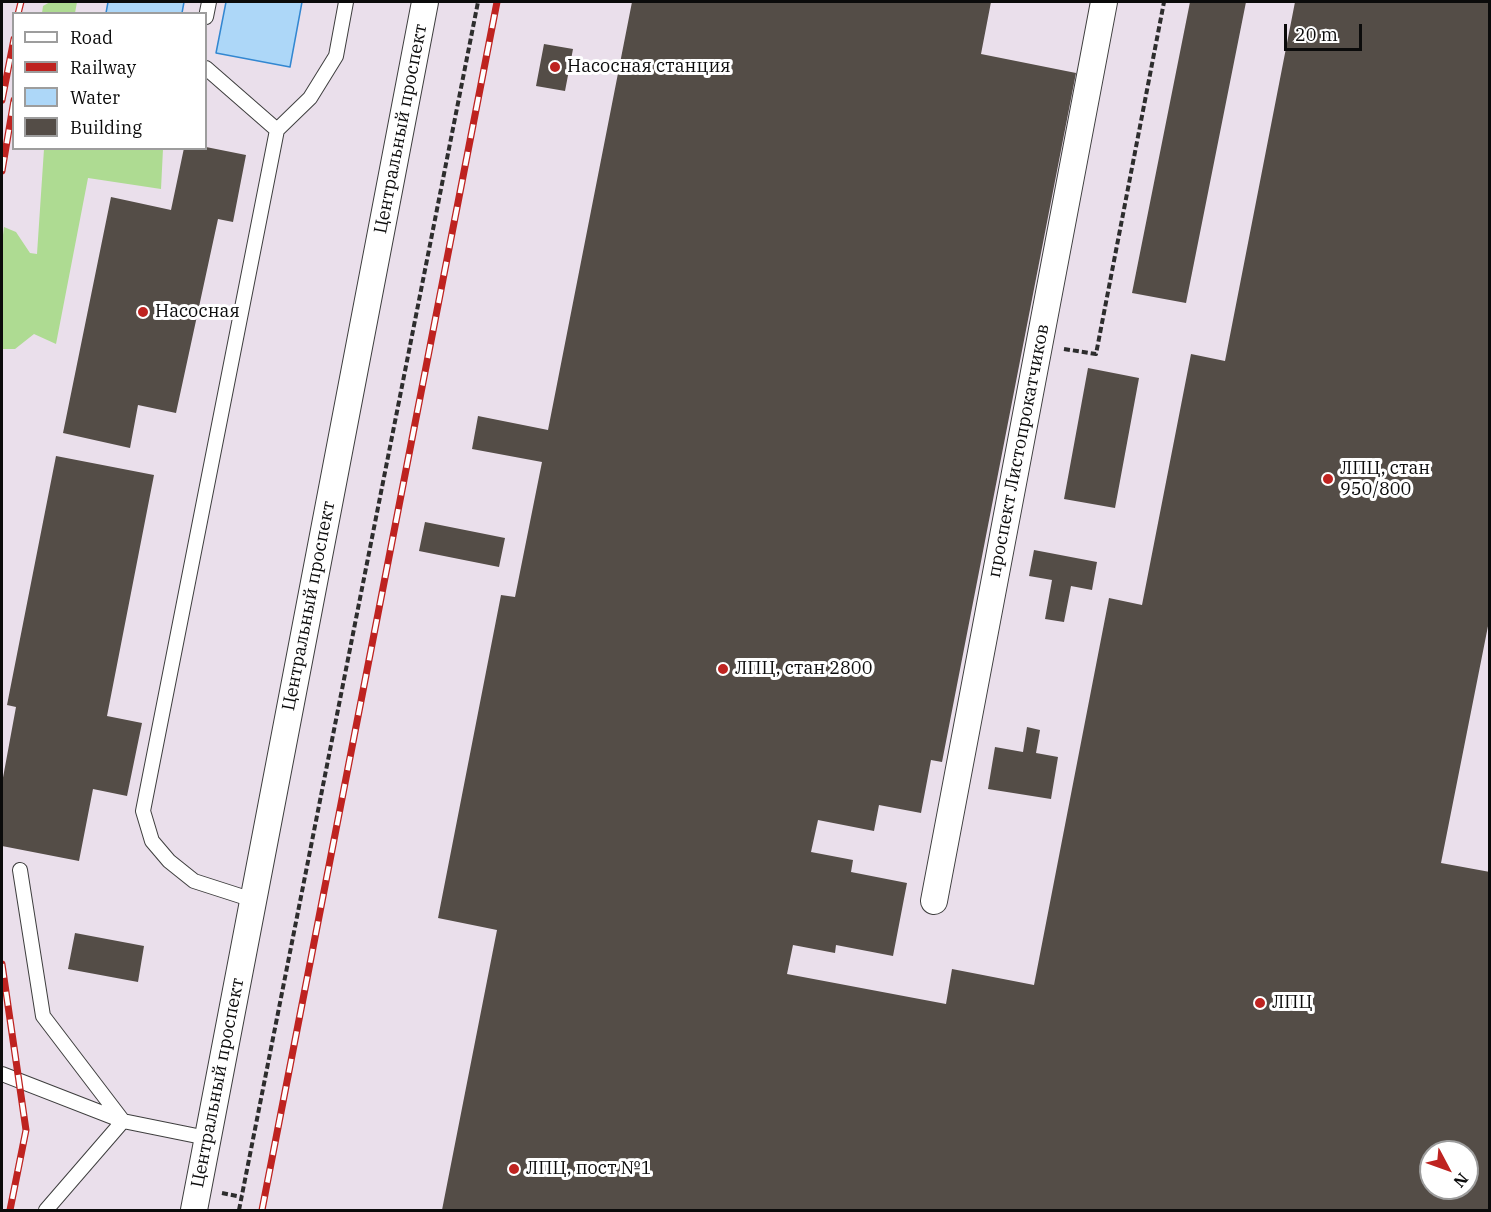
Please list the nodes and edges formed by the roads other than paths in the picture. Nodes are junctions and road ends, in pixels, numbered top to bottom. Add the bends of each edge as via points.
1 (346, 2) edge
2 (425, 2) edge
3 (1104, 2) edge
4 (207, 69) edge
5 (277, 130) junction
6 (20, 870) dead end
7 (253, 900) junction
8 (934, 901) dead end
9 (2, 1074) edge
10 (123, 1122) junction
11 (207, 1138) junction
12 (46, 1210) edge
13 (194, 1210) edge

1 - 5 lane via 336,56 310,98
2 - 7 street, Центральный проспект
3 - 8 street, проспект Листопрокатчиков
4 - 5 lane
5 - 7 lane via 143,811 152,841 169,861 194,881
6 - 10 lane via 44,1016
7 - 11 street, Центральный проспект
9 - 10 lane
10 - 11 lane
10 - 12 lane
11 - 13 street, Центральный проспект

